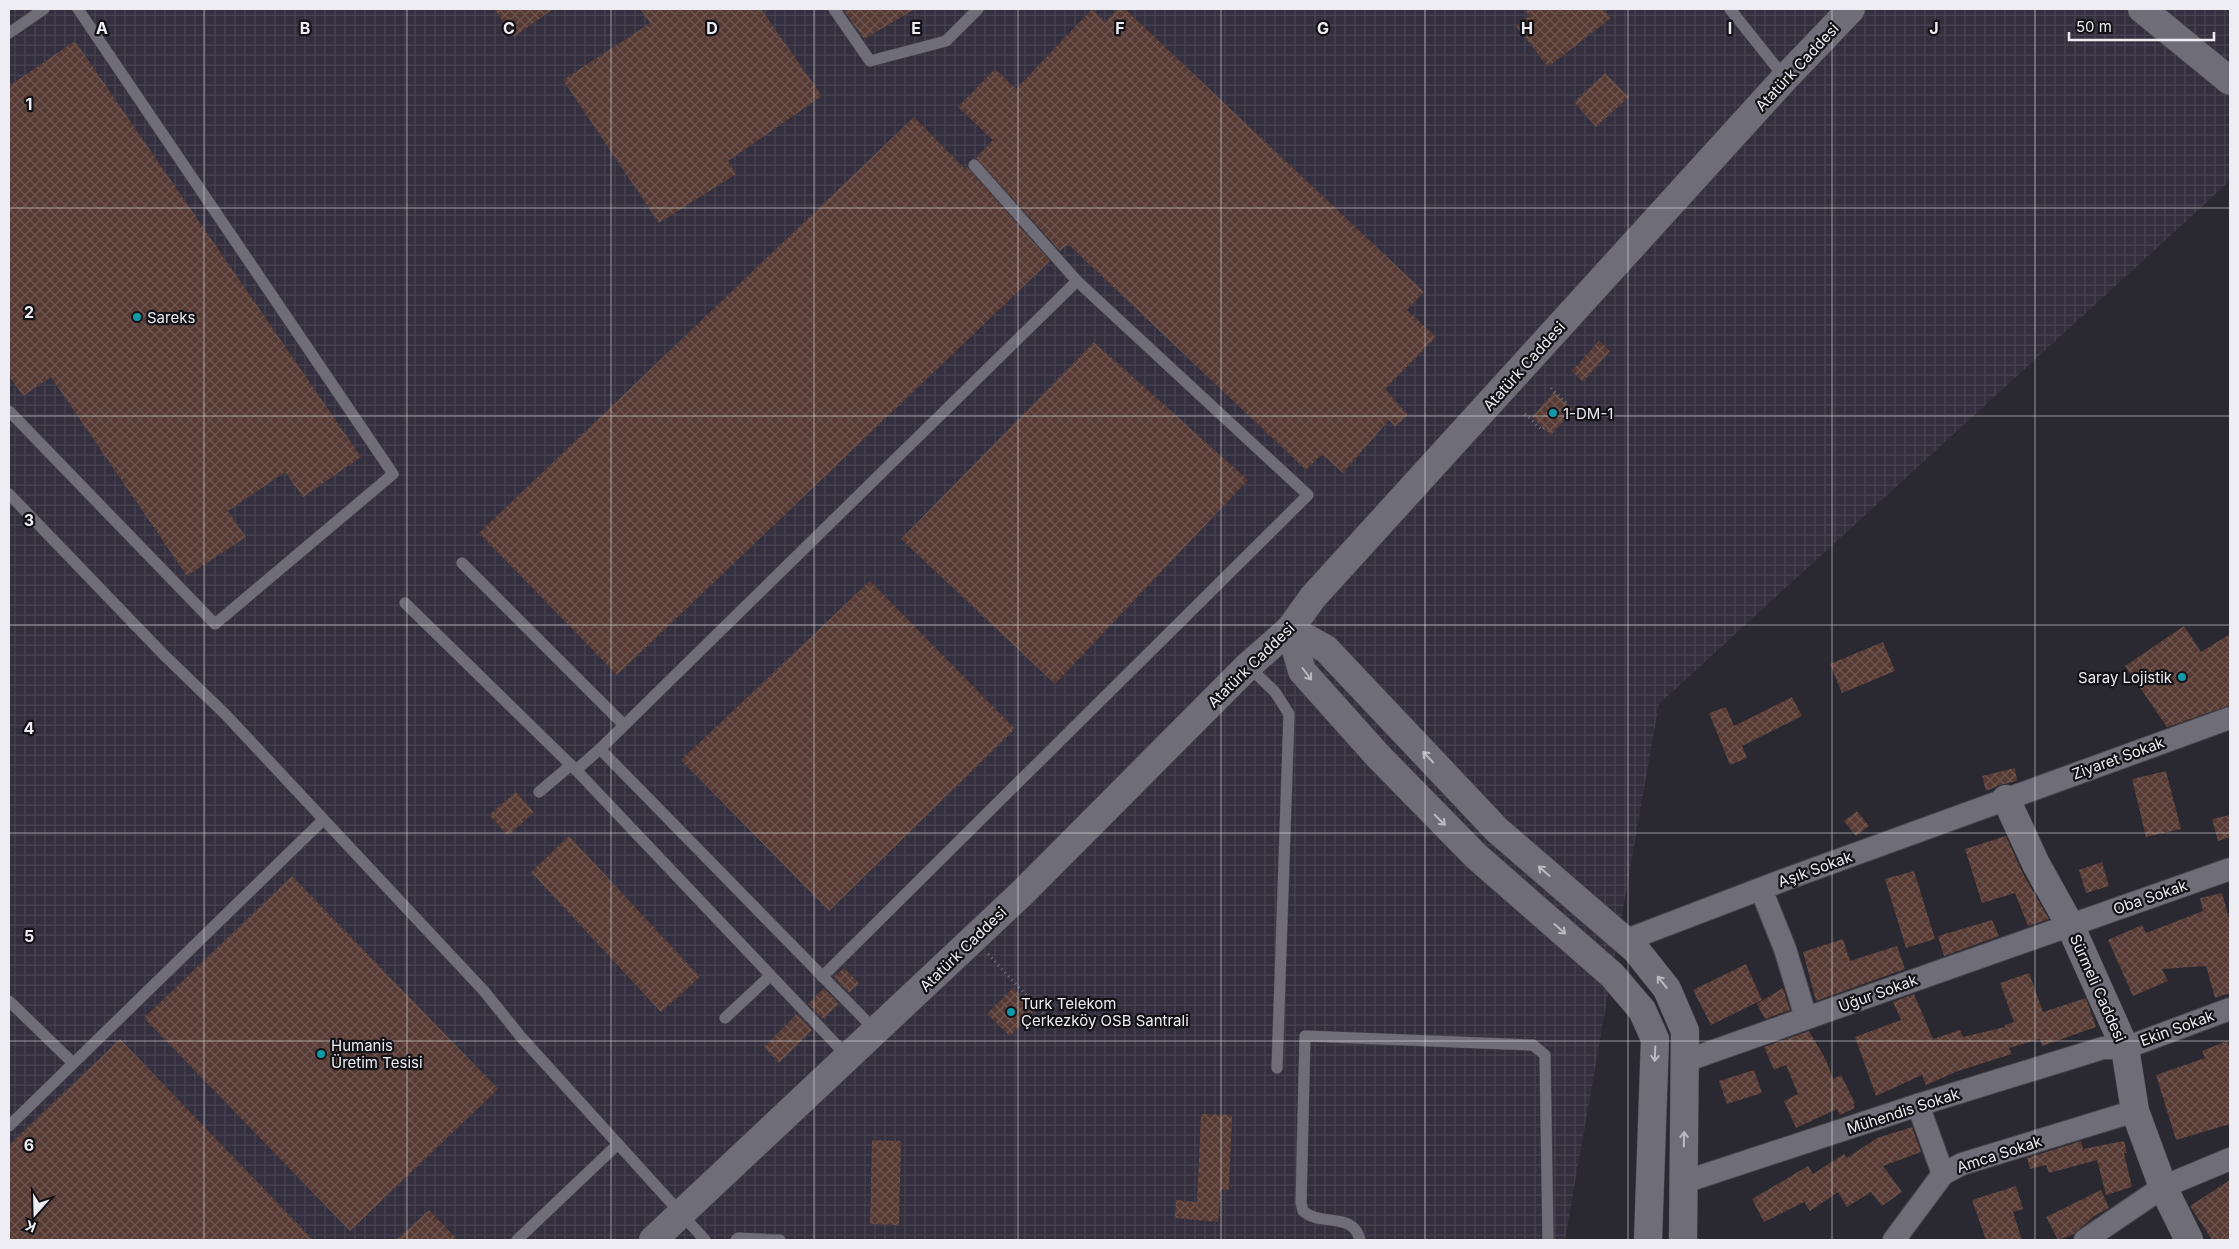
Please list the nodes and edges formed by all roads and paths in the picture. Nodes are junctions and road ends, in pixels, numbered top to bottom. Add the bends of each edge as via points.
1 (44, 9) edge
2 (78, 9) edge
3 (834, 9) edge
4 (978, 9) edge
5 (1730, 9) edge
6 (1851, 9) edge
7 (2142, 9) edge
8 (9, 33) edge
9 (1785, 78) junction
10 (2230, 81) edge
11 (974, 165) dead end
12 (1077, 280) junction
13 (1551, 388) dead end
14 (1567, 404) dead end
15 (9, 411) edge
16 (1525, 414) dead end
17 (1544, 428) dead end
18 (9, 494) edge
19 (462, 563) dead end
20 (405, 603) dead end
21 (1290, 629) junction
22 (1248, 666) junction
23 (2230, 718) edge
24 (624, 725) junction
25 (600, 749) junction
26 (573, 767) junction
27 (540, 792) dead end
28 (2006, 799) junction
29 (323, 820) junction
30 (2230, 869) edge
31 (1761, 889) junction
32 (2070, 925) junction
33 (1624, 941) junction
34 (988, 953) dead end
35 (770, 976) junction
36 (822, 977) junction
37 (9, 1000) edge
38 (2230, 1009) edge
39 (724, 1018) dead end
40 (1806, 1018) junction
41 (1053, 1024) dead end
42 (876, 1032) junction
43 (2125, 1048) junction
44 (848, 1058) junction
45 (1685, 1061) junction
46 (73, 1063) junction
47 (1277, 1068) dead end
48 (1918, 1105) junction
49 (2135, 1111) junction
50 (9, 1126) edge
51 (618, 1144) junction
52 (2230, 1159) edge
53 (1943, 1174) junction
54 (1684, 1182) junction
55 (2162, 1188) junction
56 (681, 1213) junction
57 (517, 1240) edge
58 (653, 1240) edge
59 (705, 1240) edge
60 (736, 1240) edge
61 (780, 1240) edge
62 (1360, 1240) edge
63 (1548, 1240) edge
64 (1648, 1240) edge
65 (1683, 1240) edge
66 (1894, 1240) edge
67 (2085, 1240) edge
68 (2189, 1240) edge

1 - 8 lane
2 - 15 lane via 393,474 215,624
3 - 4 lane via 870,61 946,41
5 - 9 lane
6 - 9 street, Atatürk Caddesi
7 - 10 street
9 - 21 street, Atatürk Caddesi via 1313,597
11 - 12 lane
12 - 24 lane
12 - 36 lane via 1308,496
13 - 14 path
16 - 17 path via 1542,430
18 - 29 lane via 225,714
19 - 24 lane
20 - 26 lane
21 - 22 street, Atatürk Caddesi
33 -> 21 street via 1497,830 1326,648
21 -> 64 street via 1302,671 1378,756 1476,856 1612,975 1642,1010 1656,1039
22 - 42 street, Atatürk Caddesi via 1021,894
22 - 47 lane via 1275,692 1289,714
23 - 28 street, Ziyaret Sokak
24 - 25 lane
25 - 26 lane
25 - 36 lane
26 - 27 lane
26 - 35 lane
28 - 31 street, Aşık Sokak
28 - 32 street, Sürmeli Caddesi via 2036,864
29 - 46 lane
29 - 51 lane via 484,991
30 - 32 street, Oba Sokak
31 - 33 street, Aşık Sokak
31 - 40 street via 1785,949
32 - 40 street, Uğur Sokak
32 - 43 street, Sürmeli Caddesi
45 -> 33 street via 1685,1031 1667,989 1636,950
34 - 41 path
35 - 39 lane
35 - 44 lane
36 - 42 lane
37 - 46 lane
38 - 43 street, Ekin Sokak
40 - 45 street, Uğur Sokak
42 - 44 street, Atatürk Caddesi
43 - 48 street, Mühendis Sokak via 2103,1048
43 - 49 street, Sürmeli Caddesi
44 - 56 street, Atatürk Caddesi
54 -> 45 street
46 - 50 lane
48 - 53 street
48 - 54 street, Mühendis Sokak
49 - 53 street, Amca Sokak via 1962,1164
49 - 55 street, Sürmeli Caddesi
51 - 56 lane
51 - 57 lane
52 - 55 street
53 - 66 street, Amca Sokak
54 - 65 street
55 - 67 street
55 - 68 street, Sürmeli Caddesi
56 - 58 street, Atatürk Caddesi
56 - 59 lane
60 - 61 lane
62 - 63 lane via 1358,1231 1350,1224 1315,1218 1303,1211 1305,1036 1533,1045 1545,1055

